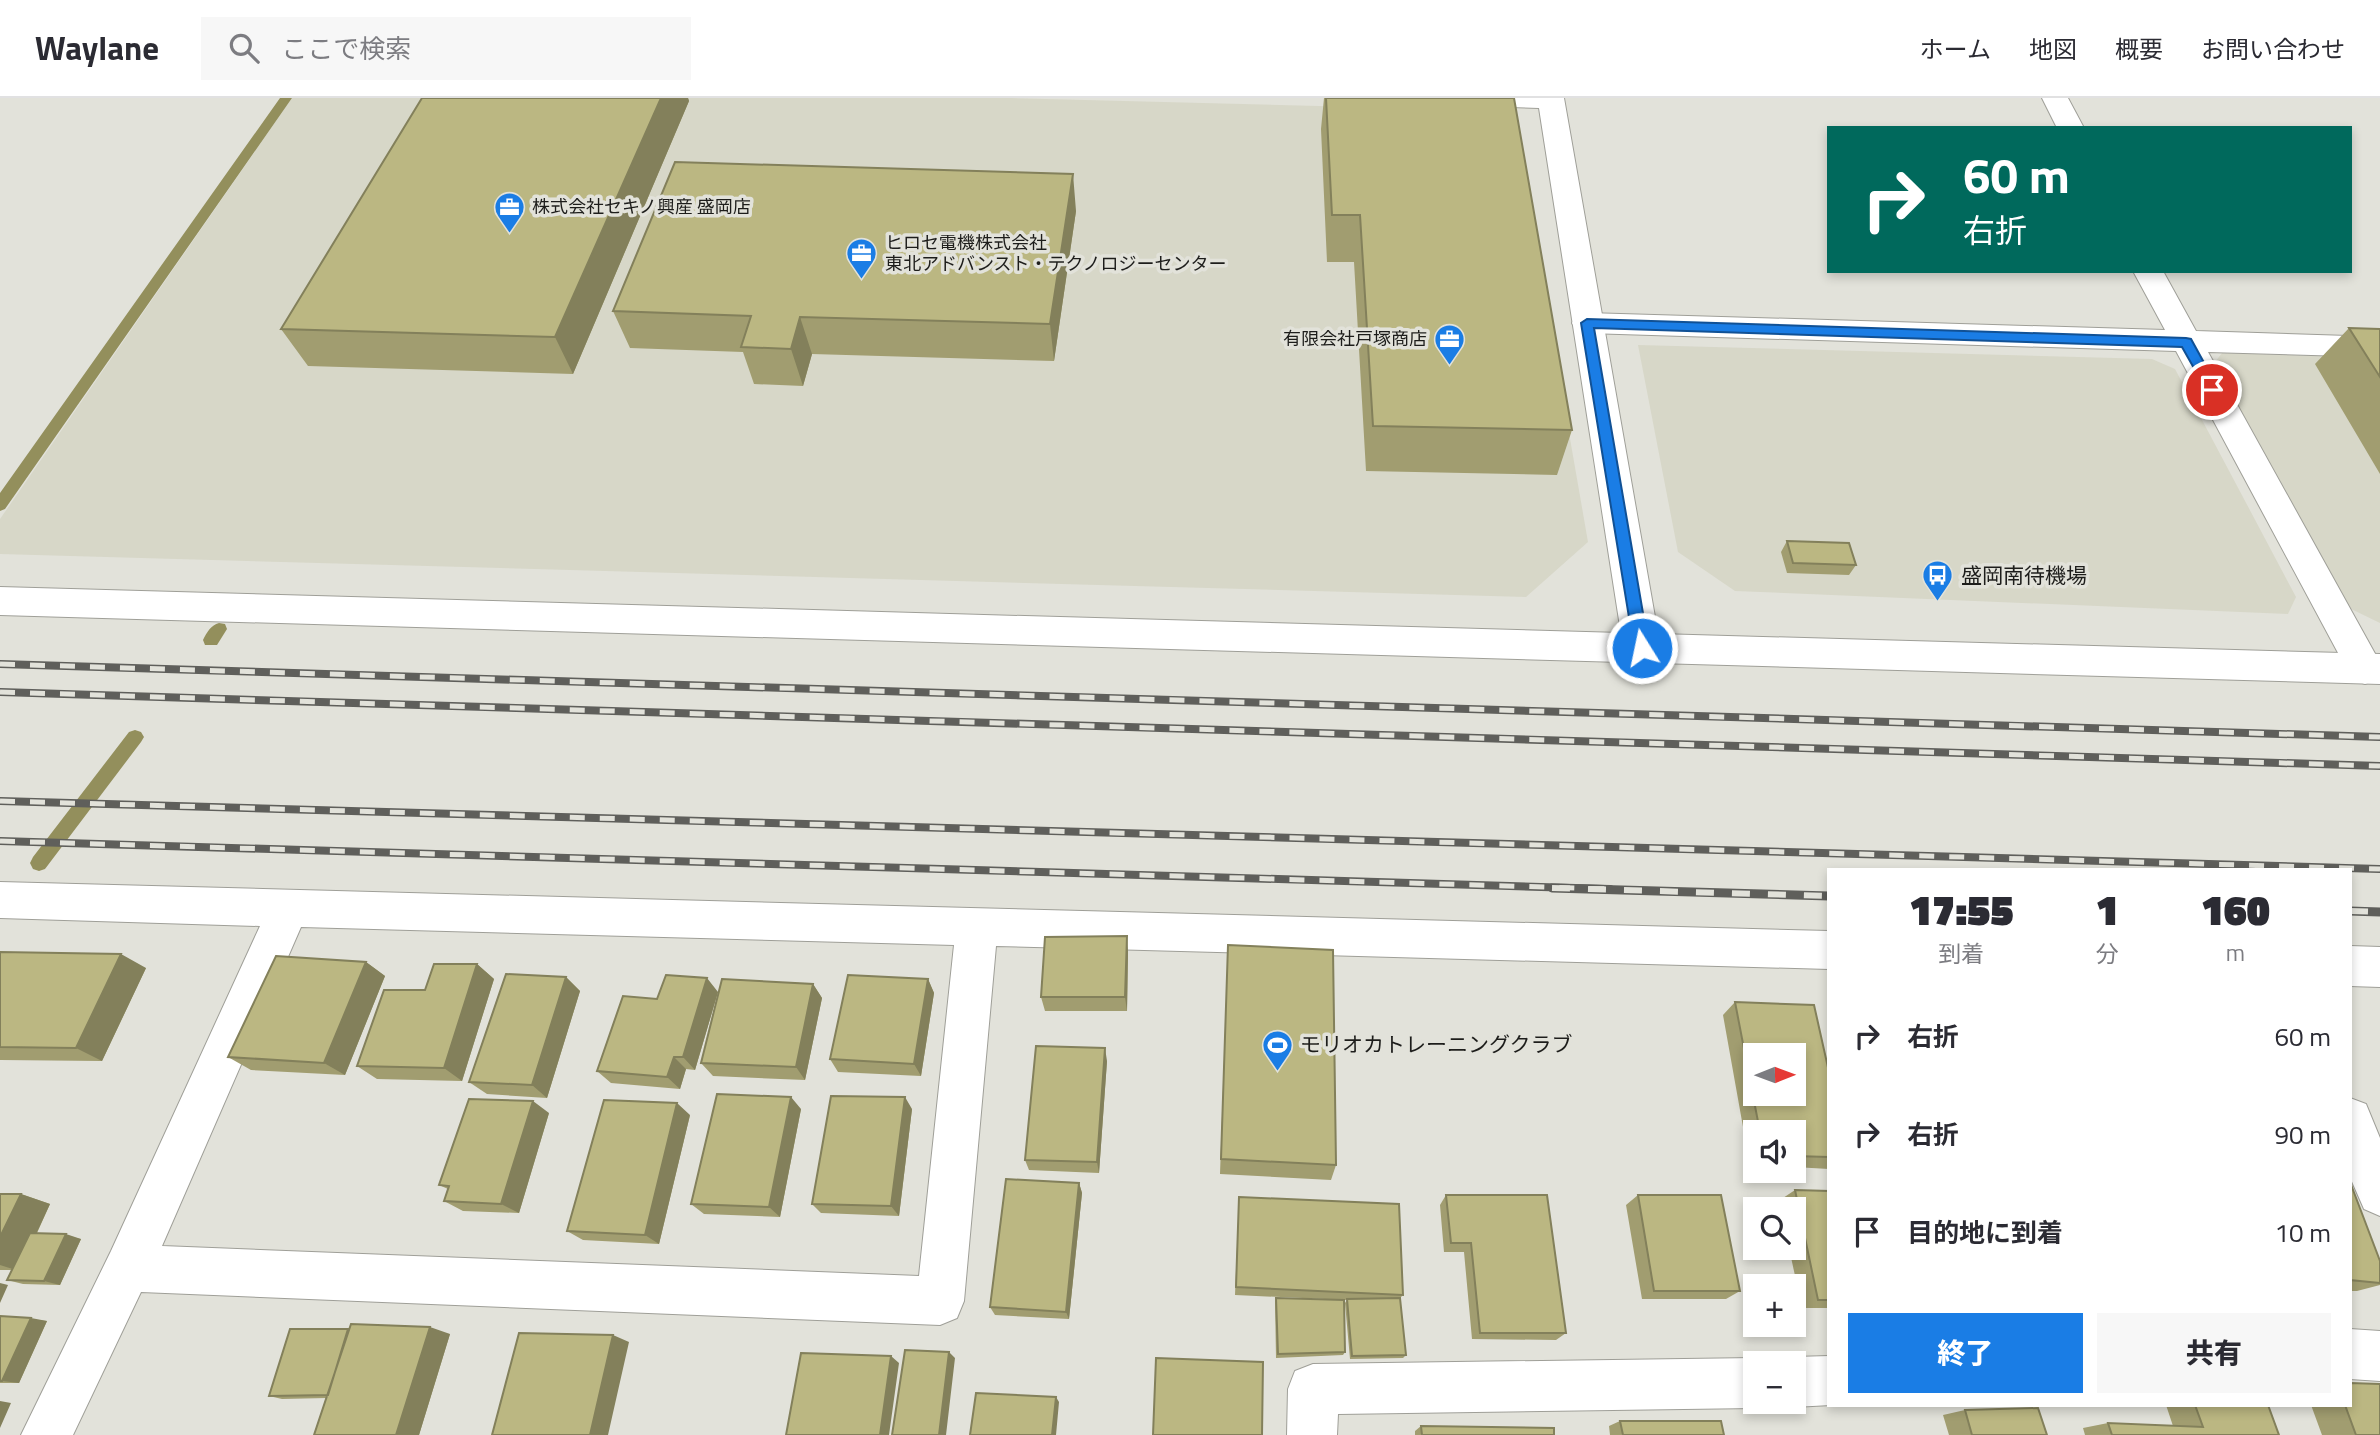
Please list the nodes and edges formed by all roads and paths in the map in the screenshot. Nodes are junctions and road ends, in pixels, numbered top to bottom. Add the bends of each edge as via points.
1 (1478, 98) edge
2 (2055, 98) edge
3 (1551, 99) edge
4 (2070, 126) edge
5 (2149, 273) edge
6 (1587, 323) junction
7 (2186, 342) junction
8 (2380, 348) edge
9 (0, 600) edge
10 (1642, 648) junction
11 (2373, 669) edge
12 (0, 900) edge
13 (288, 909) junction
14 (977, 925) junction
15 (1827, 950) edge
16 (2352, 966) edge
17 (2380, 967) edge
18 (2352, 1125) edge
19 (2380, 1193) edge
20 (128, 1268) junction
21 (2352, 1354) edge
22 (2380, 1356) edge
23 (1827, 1381) edge
24 (1743, 1382) edge
25 (1806, 1382) edge
26 (46, 1435) edge
27 (1312, 1435) edge

1 - 3 street
2 - 4 street
3 - 6 street
5 - 7 street
6 - 7 street
6 - 10 street
7 - 8 street
7 - 11 street
9 - 10 street
10 - 11 street
12 - 13 street
13 - 14 street
13 - 20 street
14 - 15 street
14 - 20 street via 940,1301
16 - 17 street
18 - 19 street
20 - 26 street
21 - 22 street
23 - 25 street
24 - 27 street via 1313,1390

